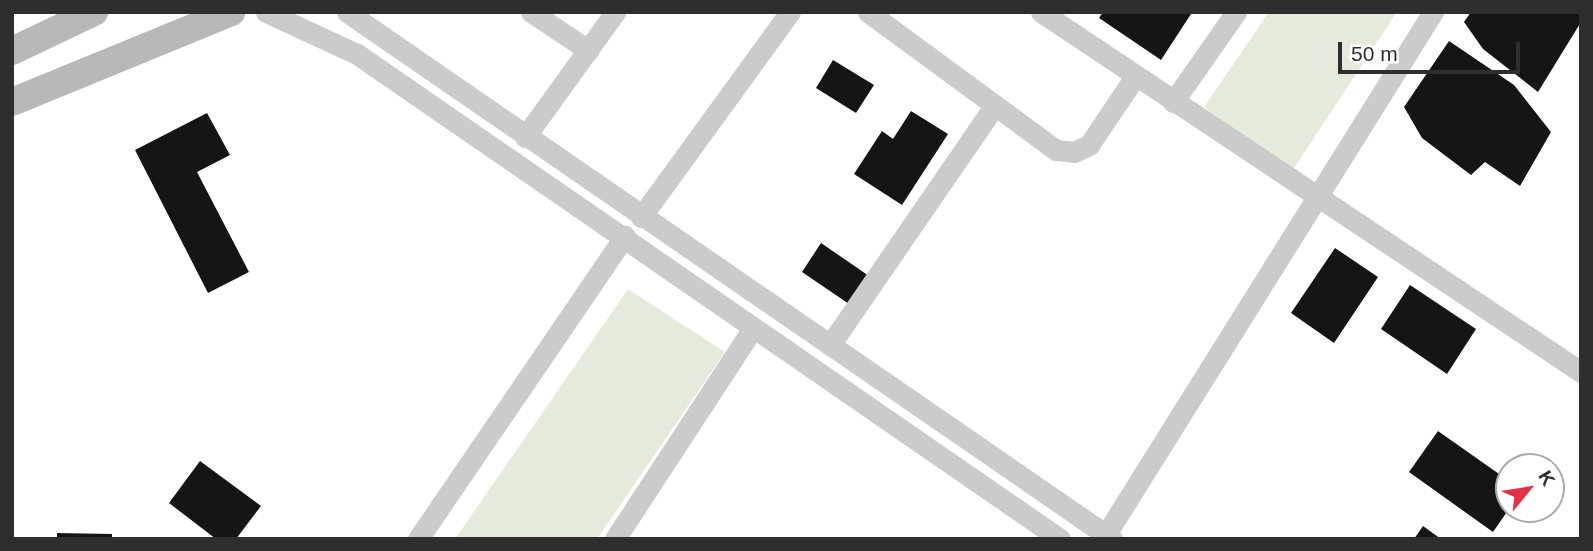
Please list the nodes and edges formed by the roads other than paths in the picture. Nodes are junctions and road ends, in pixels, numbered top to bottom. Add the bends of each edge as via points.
1 (94, 12) edge
2 (231, 12) edge
3 (266, 12) edge
4 (347, 12) edge
5 (531, 12) edge
6 (615, 12) edge
7 (790, 12) edge
8 (868, 12) edge
9 (1041, 12) edge
10 (1236, 12) edge
11 (1433, 12) edge
12 (587, 50) junction
13 (12, 51) edge
14 (1134, 78) junction
15 (12, 102) edge
16 (1173, 102) junction
17 (995, 105) junction
18 (525, 137) junction
19 (1313, 195) junction
20 (642, 217) junction
21 (625, 236) junction
22 (752, 330) junction
23 (830, 345) junction
24 (1581, 372) edge
25 (1107, 537) edge
26 (418, 539) edge
27 (615, 539) edge
28 (1060, 539) edge

1 - 13 street
2 - 15 street
3 - 21 street via 357,54
4 - 18 street
5 - 12 street
6 - 12 street
7 - 20 street
8 - 17 street
9 - 14 street
10 - 16 street
11 - 19 street
12 - 18 street
14 - 16 street
14 - 17 street via 1089,145 1074,152 1056,150
16 - 19 street
17 - 23 street
18 - 20 street
19 - 24 street
19 - 25 street
20 - 23 street
21 - 22 street
21 - 26 street
22 - 27 street
22 - 28 street
23 - 25 street

